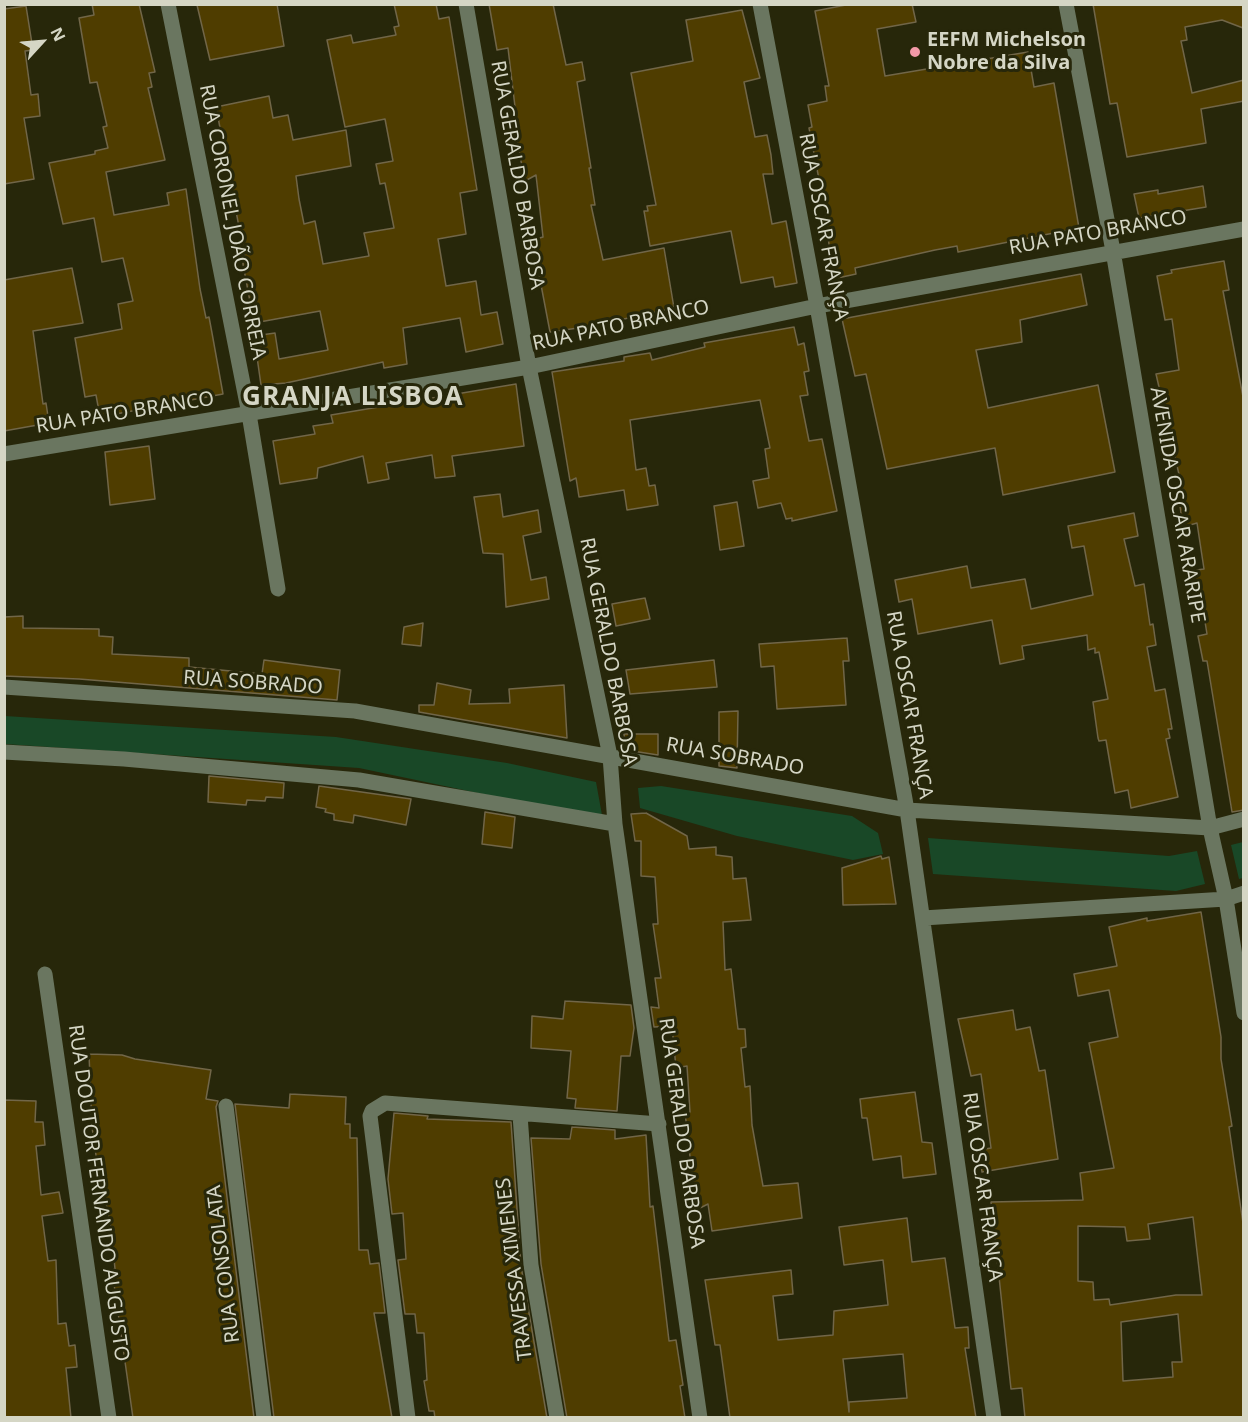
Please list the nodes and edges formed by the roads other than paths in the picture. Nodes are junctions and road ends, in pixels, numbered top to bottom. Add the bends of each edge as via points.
1 (168, 4) edge
2 (466, 4) edge
3 (760, 4) edge
4 (1066, 4) edge
5 (1244, 229) edge
6 (1113, 251) junction
7 (817, 306) junction
8 (529, 367) junction
9 (249, 414) junction
10 (4, 454) edge
11 (278, 589) dead end
12 (4, 687) edge
13 (4, 752) edge
14 (610, 756) junction
15 (907, 810) junction
16 (1244, 819) edge
17 (615, 824) junction
18 (1210, 828) junction
19 (1244, 893) edge
20 (1226, 899) junction
21 (923, 918) junction
22 (45, 974) dead end
23 (1244, 1013) edge
24 (226, 1106) dead end
25 (520, 1115) junction
26 (660, 1124) junction
27 (109, 1418) edge
28 (264, 1418) edge
29 (408, 1418) edge
30 (557, 1418) edge
31 (700, 1418) edge
32 (994, 1418) edge

1 - 9 street, RUA CORONEL JOÃO CORREIA
2 - 8 street, RUA GERALDO BARBOSA
3 - 7 street, RUA OSCAR FRANÇA
4 - 6 street, AVENIDA OSCAR ARARIPE
5 - 6 street, RUA PATO BRANCO
6 - 7 street, RUA PATO BRANCO
6 - 18 street, AVENIDA OSCAR ARARIPE
7 - 8 street, RUA PATO BRANCO
7 - 15 street, RUA OSCAR FRANÇA
8 - 9 street, RUA PATO BRANCO
8 - 14 street, RUA GERALDO BARBOSA
9 - 10 street, RUA PATO BRANCO
9 - 11 street, RUA CORONEL JOÃO CORREIA
12 - 14 street, RUA SOBRADO via 355,711
13 - 17 street via 359,780
14 - 15 street, RUA SOBRADO
14 - 17 street, RUA GERALDO BARBOSA
15 - 18 street, RUA SOBRADO
15 - 21 street, RUA OSCAR FRANÇA
16 - 18 street, RUA SOBRADO
17 - 26 street, RUA GERALDO BARBOSA
18 - 20 street, AVENIDA OSCAR ARARIPE
19 - 20 street
20 - 21 street
20 - 23 street, AVENIDA OSCAR ARARIPE
21 - 32 street, RUA OSCAR FRANÇA
22 - 27 street, RUA DOUTOR FERNANDO AUGUSTO
24 - 28 street, RUA CONSOLATA
25 - 26 street
25 - 29 street via 385,1103 370,1116
25 - 30 street, TRAVESSA XIMENES via 531,1264
26 - 31 street, RUA GERALDO BARBOSA

